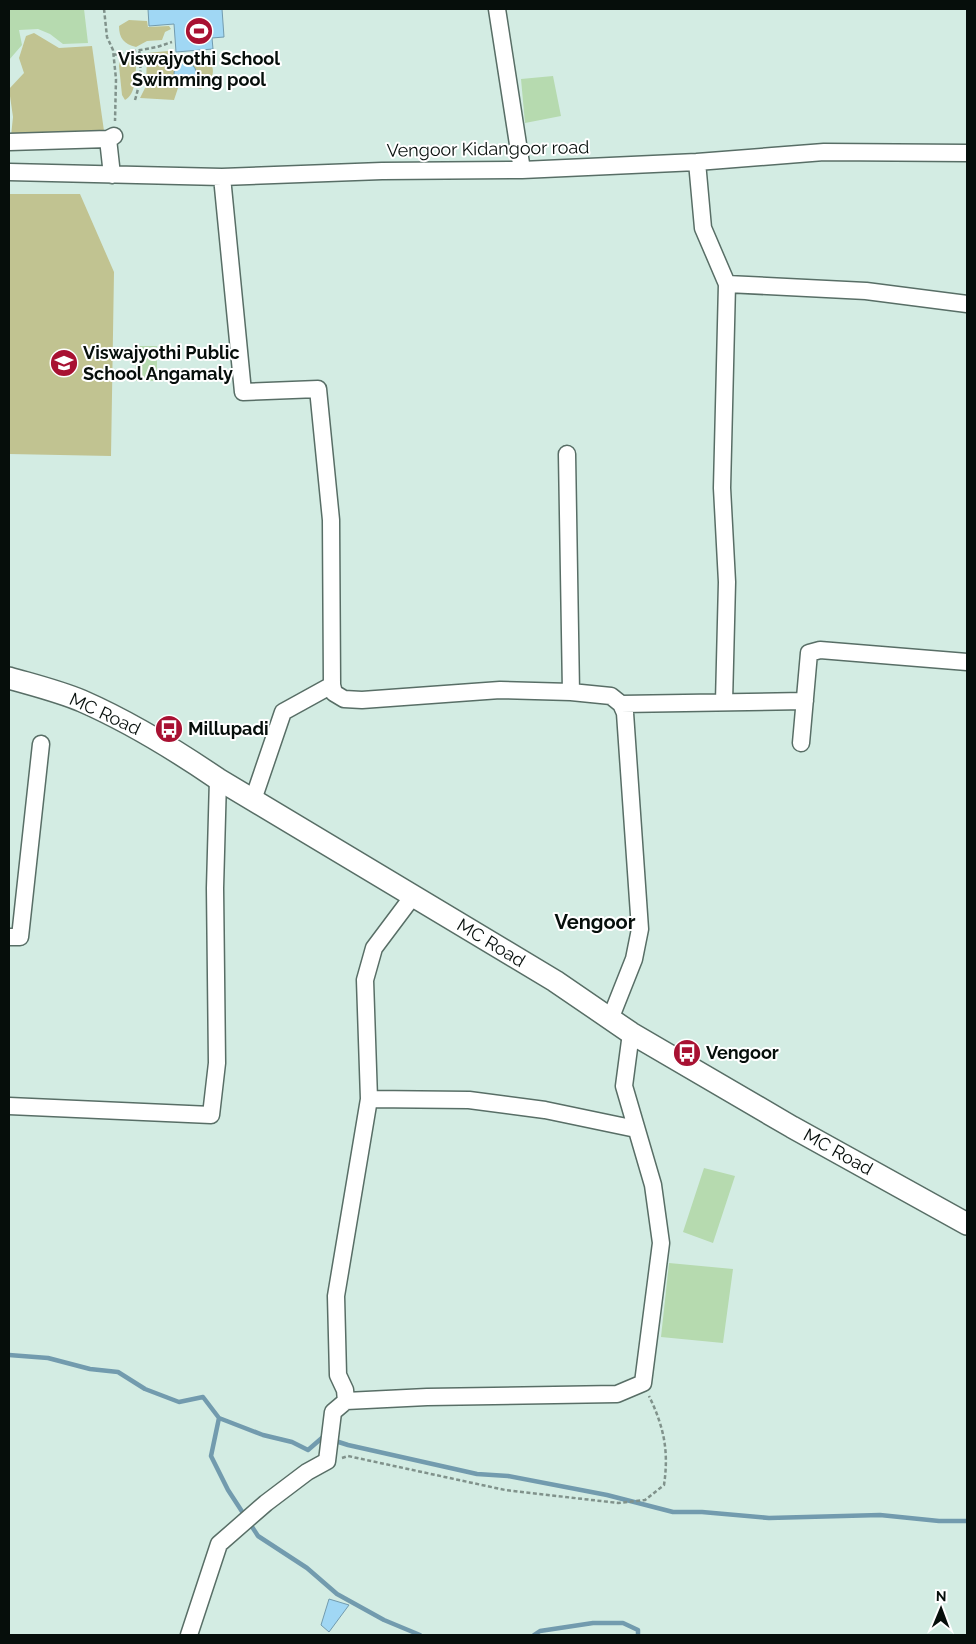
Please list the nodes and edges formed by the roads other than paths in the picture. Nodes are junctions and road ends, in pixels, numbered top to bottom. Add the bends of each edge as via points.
1 (497, 9) edge
2 (9, 142) edge
3 (967, 153) edge
4 (697, 162) junction
5 (522, 170) junction
6 (9, 172) edge
7 (112, 175) junction
8 (222, 177) junction
9 (727, 284) junction
10 (967, 304) edge
11 (567, 454) dead end
12 (967, 662) edge
13 (9, 678) edge
14 (332, 686) junction
15 (571, 692) junction
16 (805, 701) junction
17 (724, 702) junction
18 (621, 704) junction
19 (801, 743) dead end
20 (41, 744) dead end
21 (218, 779) junction
22 (253, 800) junction
23 (413, 896) junction
24 (9, 937) edge
25 (611, 1017) junction
26 (631, 1033) junction
27 (369, 1099) junction
28 (9, 1106) edge
29 (636, 1129) junction
30 (967, 1224) edge
31 (346, 1401) junction
32 (189, 1635) edge

1 - 5 street
2 - 7 street via 111,138
3 - 4 street, Vengoor Kidangoor road via 824,152
4 - 5 street, Vengoor Kidangoor road
4 - 9 street via 703,228
5 - 8 street, Vengoor Kidangoor road
6 - 7 street, Vengoor Kidangoor road
7 - 8 street, Vengoor Kidangoor road
8 - 14 street via 243,392 318,389 331,520
9 - 10 street via 866,291
9 - 17 street via 722,488 727,582
11 - 15 street
12 - 16 street via 820,650 810,653
13 - 21 main road, MC Road via 80,701 132,725
14 - 15 street via 334,693 344,699 362,700 500,690
14 - 22 street via 283,712
15 - 18 street via 611,696
16 - 17 street
16 - 19 street
17 - 18 street
18 - 25 street via 625,713 640,929 634,959
20 - 24 street via 20,937
21 - 22 main road, MC Road
21 - 28 street via 215,888 217,1063 211,1114
22 - 23 main road, MC Road
23 - 25 main road, MC Road
23 - 27 street via 374,948 365,980
25 - 26 main road, MC Road
26 - 29 street via 624,1086
26 - 30 main road, MC Road
27 - 29 street via 469,1100 545,1110
27 - 31 street via 336,1296 338,1375
29 - 31 street via 654,1185 661,1243 643,1383 617,1394
31 - 32 street via 333,1412 327,1461 266,1503 219,1544

